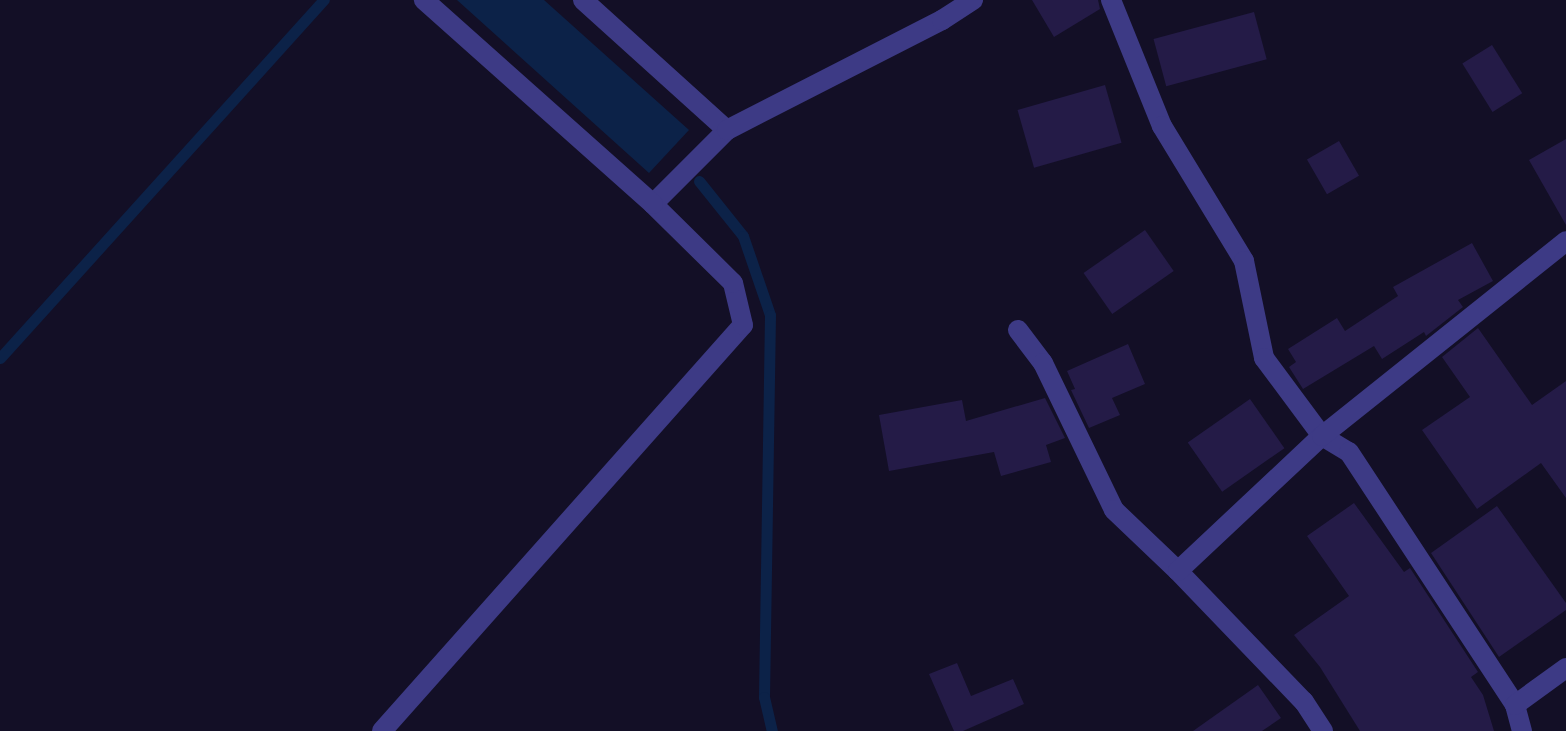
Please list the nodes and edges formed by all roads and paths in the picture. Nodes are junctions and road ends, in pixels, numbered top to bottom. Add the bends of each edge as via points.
1 (424, 0) edge
2 (583, 0) edge
3 (973, 0) edge
4 (1111, 0) edge
5 (727, 130) junction
6 (653, 204) junction
7 (1566, 241) edge
8 (1018, 330) dead end
9 (1322, 436) junction
10 (1178, 571) junction
11 (1566, 668) edge
12 (1515, 705) junction
13 (382, 731) edge
14 (1323, 731) edge
15 (1522, 731) edge

1 - 6 street
2 - 5 street
3 - 5 street
4 - 9 street via 1162,126 1244,261 1264,358
5 - 6 street
6 - 13 street via 733,283 743,325
7 - 9 street
8 - 10 street via 1043,363 1114,510
9 - 10 street
9 - 12 street via 1349,452
10 - 14 street via 1304,702
11 - 12 street
12 - 15 street

